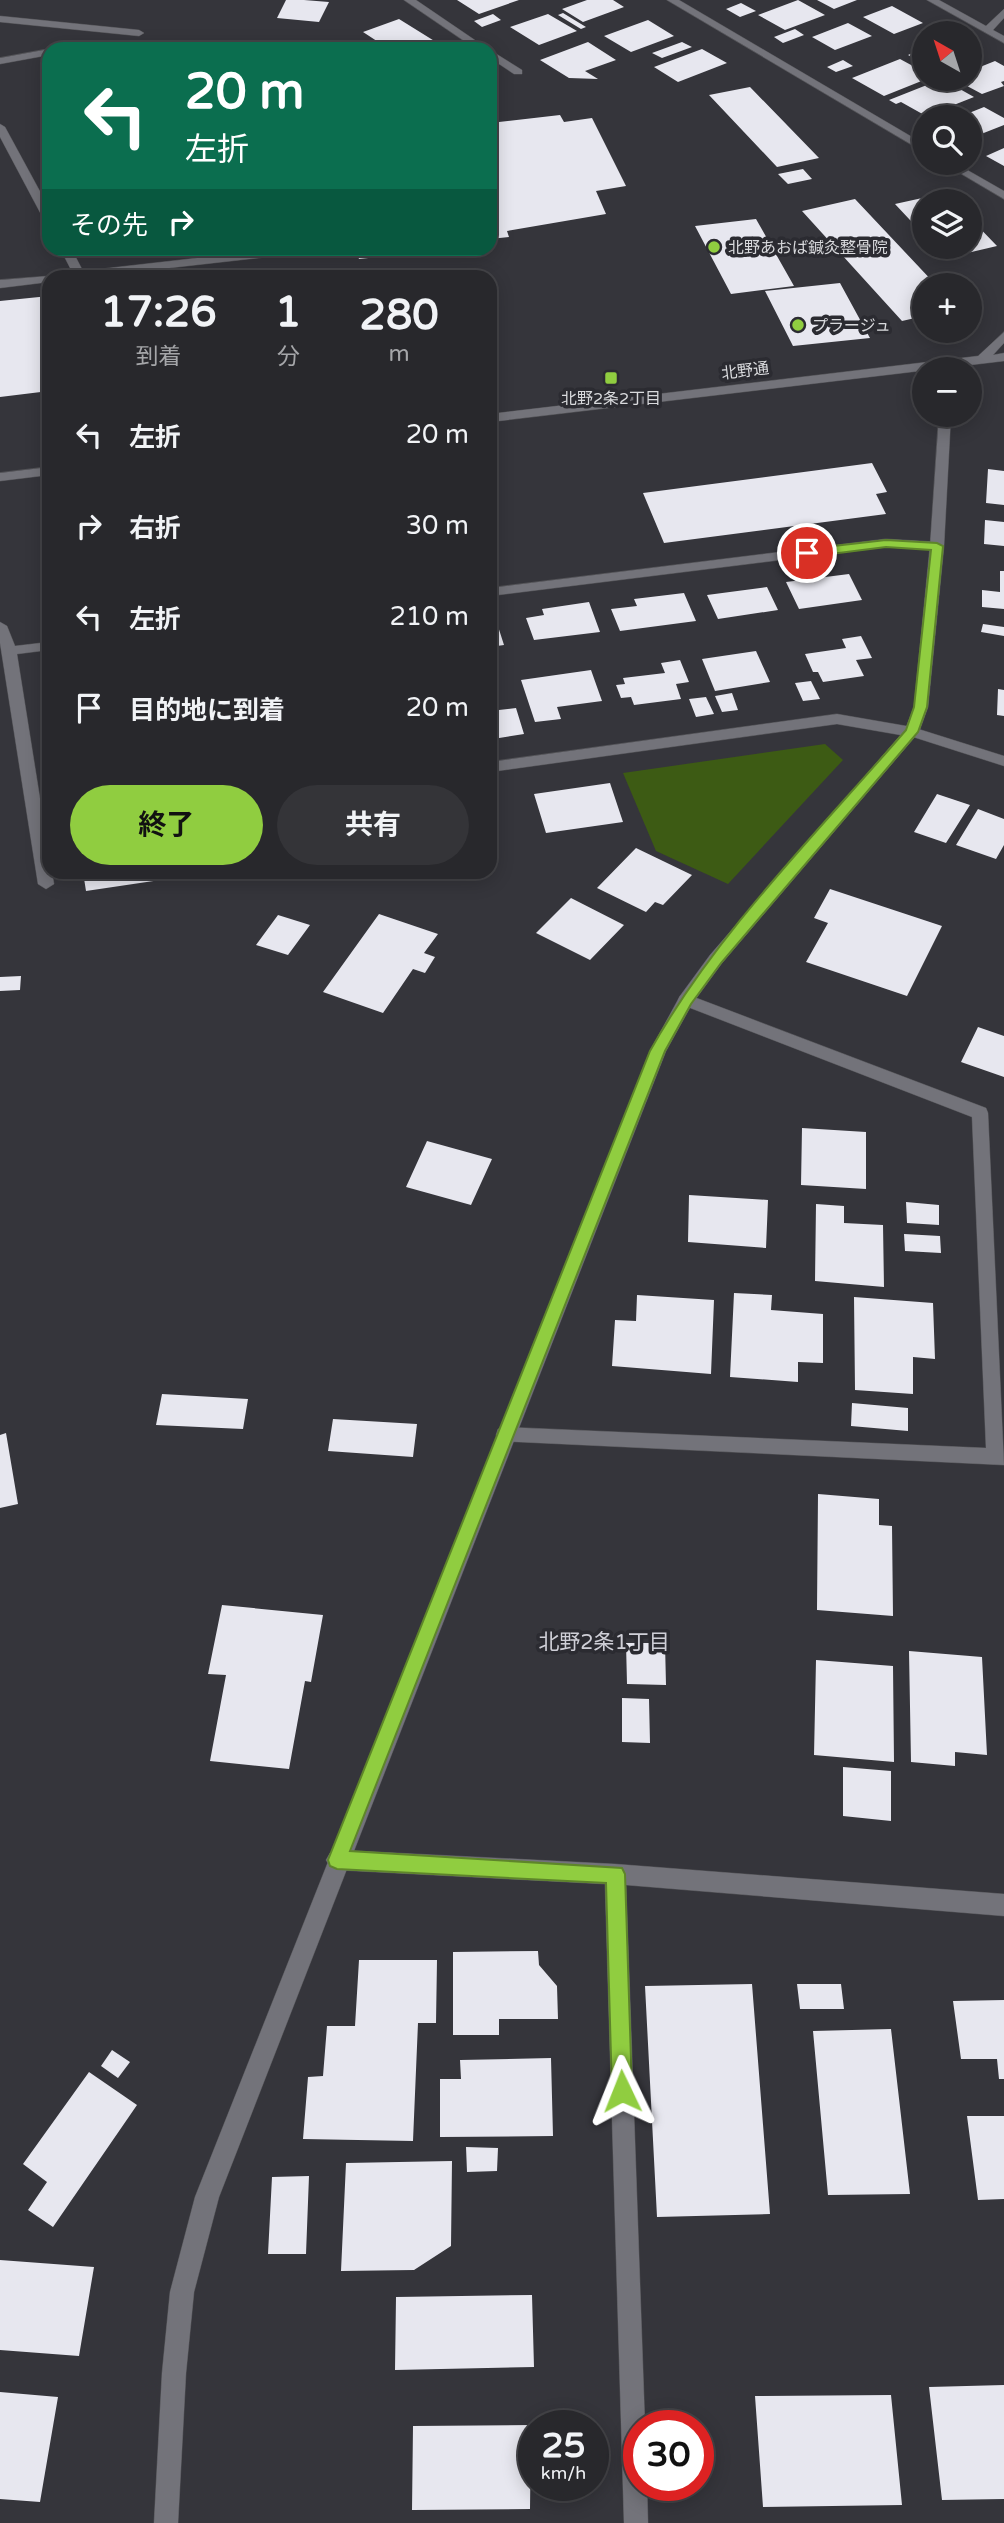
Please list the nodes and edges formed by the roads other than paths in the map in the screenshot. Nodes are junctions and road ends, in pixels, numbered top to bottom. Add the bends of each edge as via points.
1 (409, 0) edge
2 (672, 0) edge
3 (932, 0) edge
4 (1004, 12) edge
5 (0, 19) edge
6 (987, 31) junction
7 (139, 33) dead end
8 (1004, 40) edge
9 (473, 42) edge
10 (42, 53) edge
11 (497, 58) edge
12 (0, 61) edge
13 (518, 72) dead end
14 (0, 127) edge
15 (912, 142) edge
16 (968, 175) edge
17 (1004, 196) edge
18 (42, 205) edge
19 (251, 256) edge
20 (131, 270) edge
21 (42, 280) edge
22 (0, 284) edge
23 (1004, 336) edge
24 (1004, 357) edge
25 (982, 359) edge
26 (982, 360) edge
27 (912, 368) edge
28 (497, 417) edge
29 (944, 427) edge
30 (42, 472) edge
31 (0, 477) edge
32 (937, 546) junction
33 (497, 591) edge
34 (0, 626) edge
35 (42, 647) edge
36 (10, 651) junction
37 (912, 732) junction
38 (1004, 761) edge
39 (497, 766) edge
40 (42, 828) edge
41 (46, 879) edge
42 (46, 884) dead end
43 (686, 1000) junction
44 (505, 1435) junction
45 (1000, 1457) edge
46 (337, 1860) junction
47 (615, 1874) junction
48 (1004, 1905) edge
49 (166, 2523) edge
50 (636, 2523) edge

1 - 9 street
2 - 15 street
3 - 6 street
4 - 6 street
5 - 7 street
6 - 8 street
10 - 12 street
11 - 13 street
14 - 18 street
16 - 17 street
19 - 20 street
21 - 22 street
23 - 25 street
24 - 26 street, 北野通
27 - 28 street, 北野通
29 - 32 street
30 - 31 street
32 - 33 street via 886,543
32 - 37 street via 920,707
34 - 36 street
35 - 36 street
36 - 40 street
37 - 38 street
37 - 39 street via 838,719
37 - 43 street
41 - 42 street
43 - 44 street via 657,1051
43 - 45 street via 980,1113
44 - 45 street
44 - 46 street
46 - 47 street
46 - 49 street via 207,2197 185,2280 174,2372
47 - 48 street
47 - 50 street

